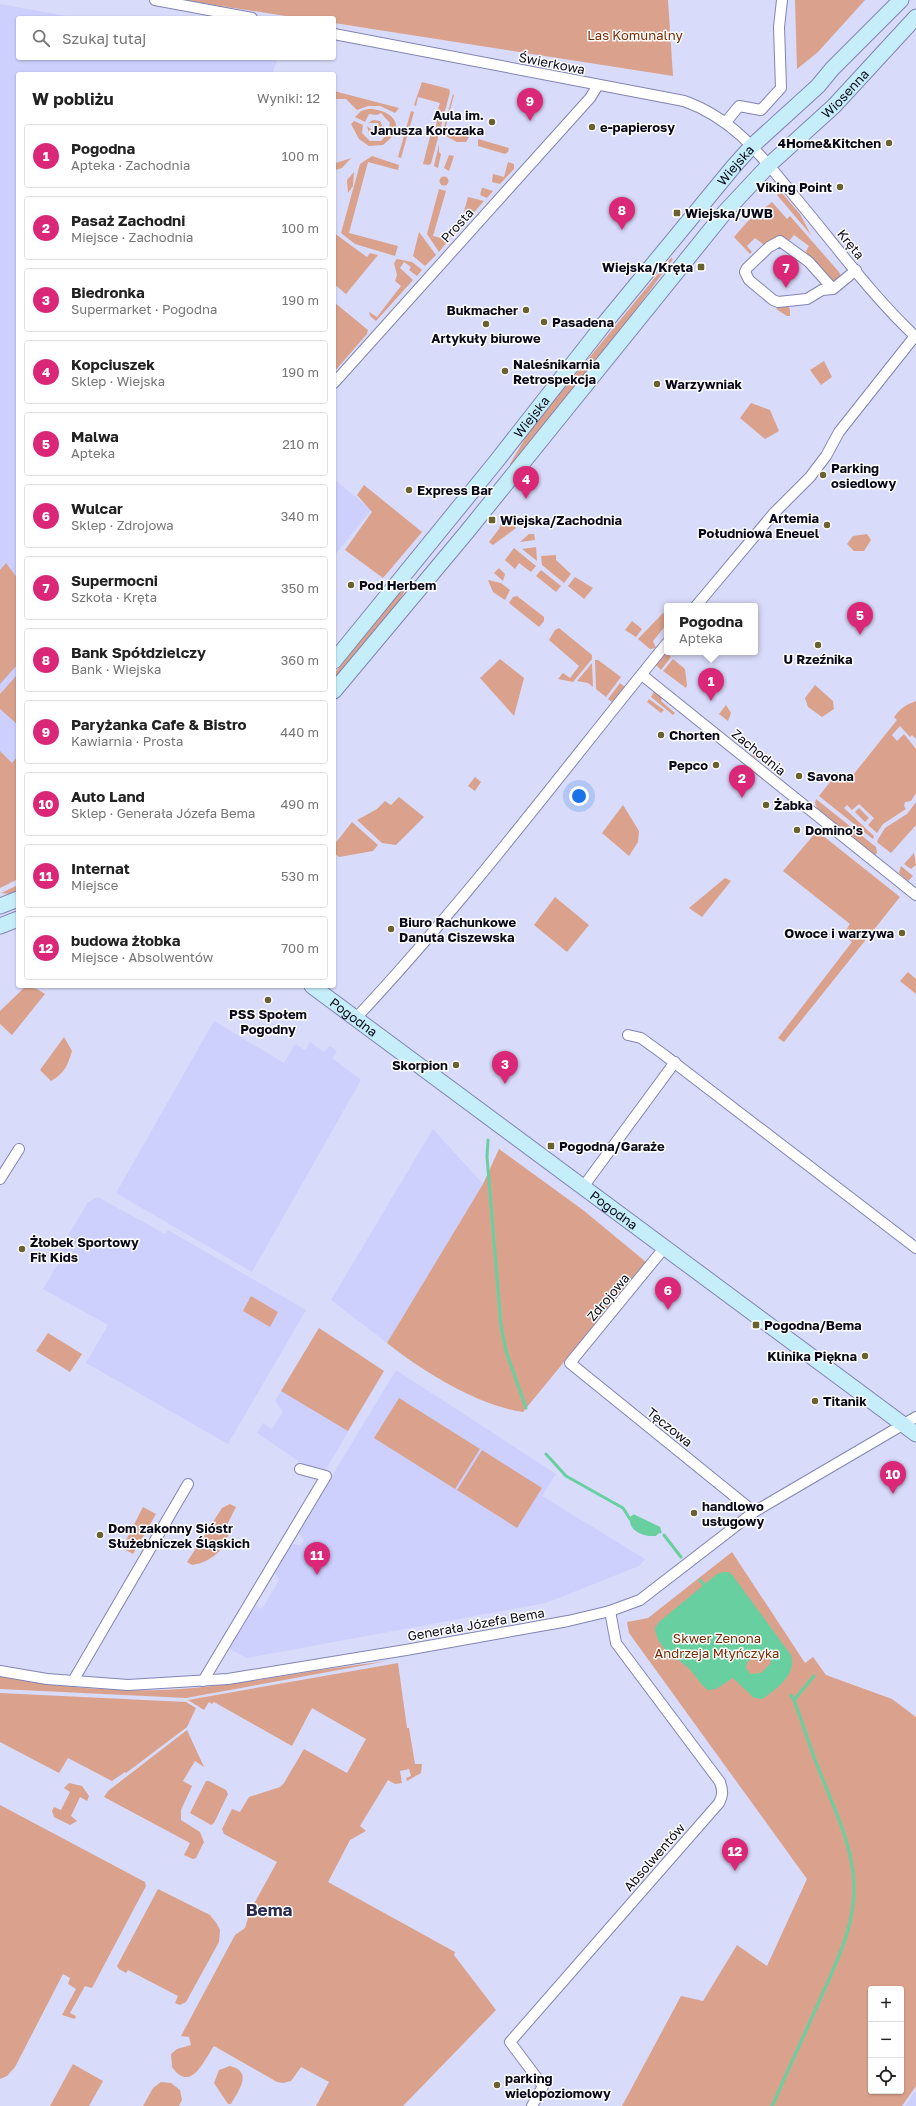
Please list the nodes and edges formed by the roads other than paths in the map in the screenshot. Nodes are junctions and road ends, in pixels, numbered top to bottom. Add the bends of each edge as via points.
1 (155, 0) edge
2 (782, 0) edge
3 (901, 0) edge
4 (241, 16) edge
5 (916, 17) edge
6 (336, 34) edge
7 (598, 85) junction
8 (726, 122) junction
9 (752, 146) junction
10 (769, 165) junction
11 (709, 197) junction
12 (725, 212) junction
13 (856, 270) junction
14 (833, 289) junction
15 (916, 336) edge
16 (336, 381) edge
17 (449, 520) junction
18 (466, 533) junction
19 (412, 562) junction
20 (431, 575) junction
21 (699, 603) edge
22 (664, 647) edge
23 (336, 658) edge
24 (642, 675) junction
25 (336, 689) edge
26 (916, 895) edge
27 (16, 900) edge
28 (0, 906) edge
29 (16, 920) edge
30 (0, 926) edge
31 (315, 988) edge
32 (355, 1019) junction
33 (628, 1035) dead end
34 (675, 1062) junction
35 (19, 1149) dead end
36 (0, 1179) edge
37 (583, 1187) junction
38 (665, 1248) junction
39 (916, 1248) edge
40 (570, 1363) joint
41 (910, 1420) edge
42 (916, 1434) edge
43 (300, 1469) dead end
44 (188, 1484) dead end
45 (754, 1512) junction
46 (610, 1611) junction
47 (0, 1671) edge
48 (73, 1681) junction
49 (203, 1681) junction
50 (532, 2106) edge

1 - 4 street
2 - 8 street via 779,27 781,88 761,110 739,106
3 - 9 main road, Wiosenna via 842,58 818,86
5 - 10 main road, Wiosenna via 834,106
6 - 7 street, Świerkowa
7 - 8 street, Świerkowa via 684,101 704,108
7 - 16 street, Prosta via 590,98
8 - 9 street, Świerkowa
9 - 10 street, Wiejska
9 - 11 main road, Wiejska
10 - 12 main road, Wiejska
10 - 13 street, Kręta
11 - 12 main road
11 - 17 main road, Wiejska via 604,324
12 - 18 main road, Wiejska
13 - 14 street
13 - 15 street, Kręta
14 - 14 street via 822,290 808,299 778,302 749,280 745,272 769,247 780,241 809,262
15 - 21 street via 839,432 826,456 810,477 774,513
17 - 18 main road
17 - 19 main road, Wiejska
18 - 20 main road, Wiejska
19 - 20 main road via 419,558 429,561
19 - 23 main road, Wiejska
20 - 25 main road, Wiejska
22 - 24 street
24 - 26 street, Zachodnia
24 - 32 street via 446,918
27 - 28 main road
29 - 30 main road
31 - 32 main road, Pogodna
32 - 37 main road, Pogodna
33 - 34 street via 641,1038
34 - 37 street
34 - 39 street
35 - 36 street
37 - 38 main road, Pogodna
38 - 40 street, Zdrojowa
38 - 41 main road, Pogodna
40 - 45 street, Tęczowa
41 - 42 main road, Pogodna
41 - 45 street, Generała Józefa Bema
43 - 49 street via 326,1476
44 - 48 street
45 - 46 street, Generała Józefa Bema via 649,1594 629,1606
46 - 49 street, Generała Józefa Bema via 406,1650
46 - 50 street, Absolwentów via 616,1643 720,1782 722,1797 510,2042 543,2086
47 - 48 street, Generała Józefa Bema
48 - 49 street, Generała Józefa Bema via 128,1685

